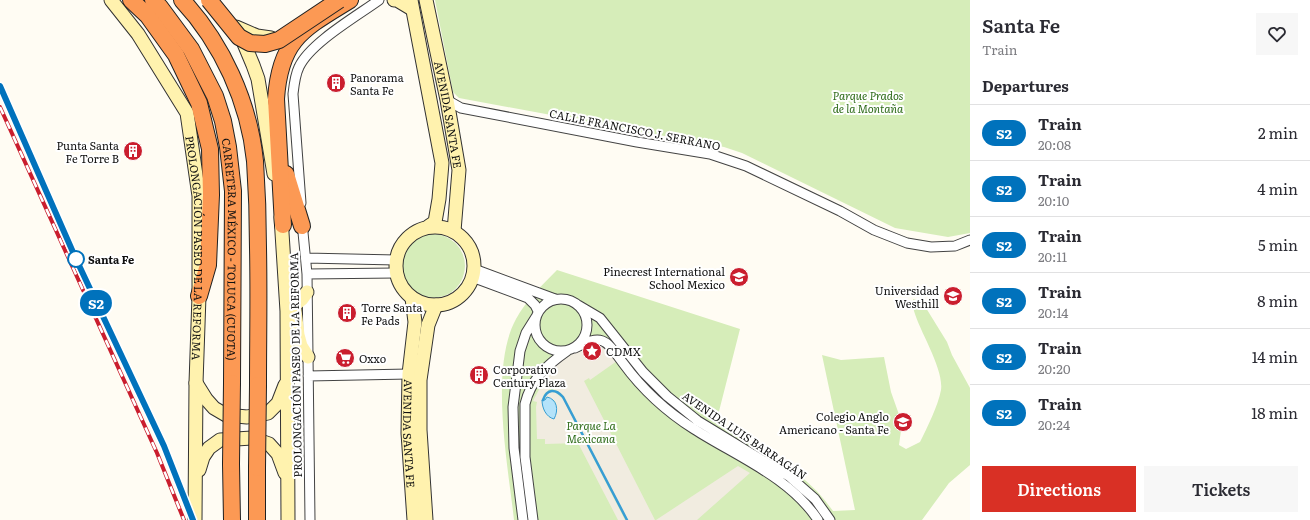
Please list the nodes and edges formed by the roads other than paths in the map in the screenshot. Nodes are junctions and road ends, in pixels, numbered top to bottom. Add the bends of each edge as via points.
1 (110, 0) edge
2 (131, 0) edge
3 (153, 0) edge
4 (182, 0) edge
5 (209, 0) edge
6 (216, 0) edge
7 (336, 0) edge
8 (339, 0) edge
9 (350, 0) edge
10 (379, 0) edge
11 (394, 0) edge
12 (426, 0) edge
13 (411, 5) edge
14 (236, 27) junction
15 (446, 100) junction
16 (432, 110) junction
17 (278, 146) junction
18 (283, 225) junction
19 (302, 226) junction
20 (429, 226) junction
21 (454, 230) junction
22 (970, 240) edge
23 (306, 258) junction
24 (396, 267) junction
25 (473, 273) junction
26 (307, 274) junction
27 (307, 292) junction
28 (199, 296) junction
29 (412, 298) junction
30 (555, 299) junction
31 (436, 305) junction
32 (578, 305) junction
33 (291, 308) junction
34 (537, 314) junction
35 (571, 349) junction
36 (308, 357) junction
37 (409, 374) junction
38 (288, 376) junction
39 (308, 376) junction
40 (196, 383) junction
41 (695, 418) junction
42 (689, 426) junction
43 (288, 481) junction
44 (195, 488) junction
45 (195, 520) edge
46 (232, 520) edge
47 (258, 520) edge
48 (288, 520) edge
49 (310, 520) edge
50 (414, 520) edge
51 (426, 520) edge
52 (522, 520) edge
53 (533, 520) edge
54 (818, 520) edge
55 (830, 520) edge

1 - 28 main road, PROLONGACIÓN PASEO DE LA REFORMA via 138,34 187,113 199,196
2 - 28 highway via 148,16 176,55 199,103 210,149 212,195 208,265
3 - 46 highway, CARRETERA MÉXICO - TOLUCA (CUOTA), bridge via 191,49 215,96 228,147 233,191
4 - 47 highway, bridge via 222,56 240,99 251,138 258,220
5 - 8 highway, bridge via 239,37 250,43 265,44 278,40
6 - 14 main road, PROLONGACIÓN PASEO DE LA REFORMA
7 - 14 main road via 280,36 257,36
9 - 17 highway via 305,30 293,40 285,54 277,83
10 - 19 street, PROLONGACIÓN PASEO DE LA REFORMA via 323,40 308,54 295,80 293,94
11 - 13 main road
12 - 15 main road, AVENIDA SANTA FE
13 - 16 main road, AVENIDA SANTA FE
14 - 18 main road, PROLONGACIÓN PASEO DE LA REFORMA via 258,79
15 - 16 main road via 438,102
15 - 21 main road, AVENIDA SANTA FE via 459,170
15 - 22 street, CALLE FRANCISCO J. SERRANO via 461,108 710,154 746,166 874,230 907,243 931,247 955,246
16 - 20 main road, AVENIDA SANTA FE via 442,163 435,222
17 - 18 highway
17 - 19 highway
18 - 33 main road, PROLONGACIÓN PASEO DE LA REFORMA via 285,274
19 - 23 street, PROLONGACIÓN PASEO DE LA REFORMA
20 - 21 main road
20 - 24 main road via 406,238 398,251
21 - 25 main road via 464,239 473,255
23 - 24 street
23 - 26 street, PROLONGACIÓN PASEO DE LA REFORMA
24 - 26 street
24 - 29 main road via 399,283
25 - 30 street
25 - 31 main road via 462,295 450,302
25 - 34 street via 528,298 535,305
26 - 27 street, PROLONGACIÓN PASEO DE LA REFORMA
27 - 33 main road
27 - 36 street, PROLONGACIÓN PASEO DE LA REFORMA
28 - 40 main road, PROLONGACIÓN PASEO DE LA REFORMA
29 - 31 main road via 424,304
29 - 37 main road, AVENIDA SANTA FE via 415,322
30 - 32 street via 571,301
30 - 34 street via 543,306
31 - 51 main road, AVENIDA SANTA FE via 428,325 420,380 420,430
32 - 35 street via 584,311 587,327 581,342
32 - 41 street, AVENIDA LUIS BARRAGÁN via 600,318 643,372 667,396
33 - 36 main road via 301,346
33 - 38 main road, PROLONGACIÓN PASEO DE LA REFORMA
34 - 35 street via 534,323 538,339 550,350 559,352
34 - 52 street via 526,333 520,351 513,407 514,448
35 - 42 street, AVENIDA LUIS BARRAGÁN via 592,340 606,343 641,384
35 - 53 street via 548,365 536,378 525,404 525,457
36 - 39 street, PROLONGACIÓN PASEO DE LA REFORMA
37 - 39 street
37 - 50 main road, AVENIDA SANTA FE via 408,433
38 - 40 main road via 278,403 268,413 247,417 226,414 214,408
38 - 43 main road, PROLONGACIÓN PASEO DE LA REFORMA
39 - 49 street, PROLONGACIÓN PASEO DE LA REFORMA
40 - 44 main road, PROLONGACIÓN PASEO DE LA REFORMA
41 - 42 street
41 - 55 street, AVENIDA LUIS BARRAGÁN via 790,477 815,499
42 - 54 street, AVENIDA LUIS BARRAGÁN via 782,483
43 - 44 main road via 278,454 269,444 252,438 220,440 209,448 203,457
43 - 48 main road, PROLONGACIÓN PASEO DE LA REFORMA
44 - 45 main road, PROLONGACIÓN PASEO DE LA REFORMA

